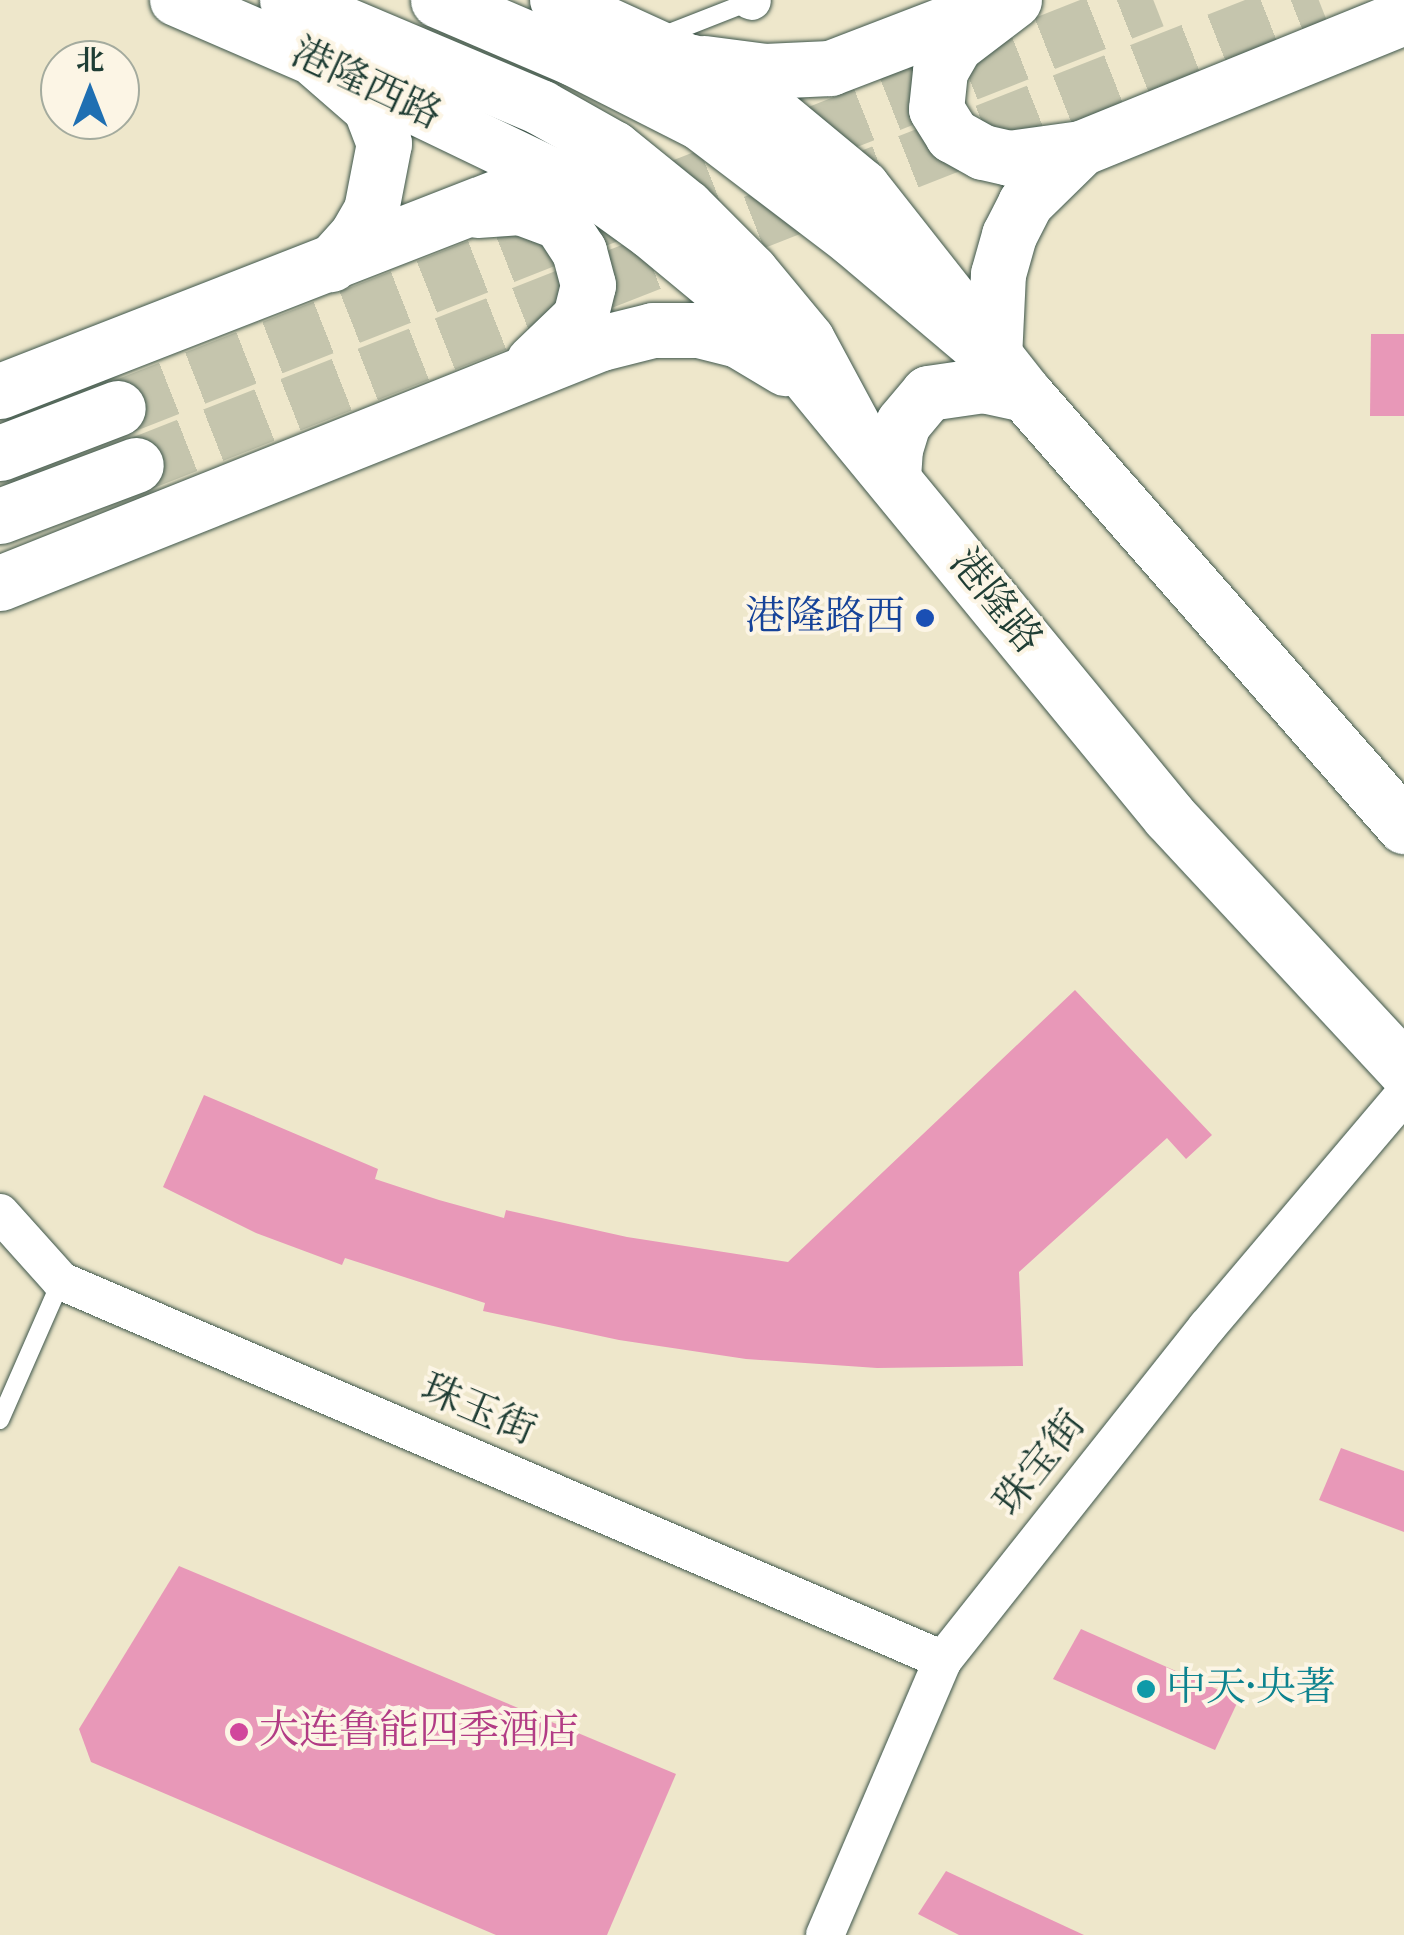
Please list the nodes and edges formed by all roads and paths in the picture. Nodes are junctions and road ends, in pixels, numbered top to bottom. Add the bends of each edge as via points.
1 (176, 0) edge
2 (287, 0) edge
3 (438, 0) edge
4 (752, 0) edge
5 (1011, 0) edge
6 (566, 4) edge
7 (1404, 17) edge
8 (317, 61) junction
9 (661, 64) junction
10 (1082, 148) junction
11 (554, 175) junction
12 (464, 211) junction
13 (331, 264) junction
14 (1009, 376) junction
15 (499, 386) junction
16 (0, 391) edge
17 (118, 408) tunnel mouth
18 (854, 429) junction
19 (0, 452) edge
20 (136, 465) tunnel mouth
21 (893, 477) junction
22 (0, 516) edge
23 (0, 583) edge
24 (1404, 826) edge
25 (1404, 1070) edge
26 (1404, 1096) edge
27 (0, 1213) edge
28 (60, 1281) junction
29 (0, 1420) edge
30 (943, 1660) junction
31 (825, 1935) edge

1 - 8 main road, 港隆西路
2 - 18 main road via 540,107 613,148 750,271 807,340
3 - 9 main road
4 - 9 lane
5 - 9 main road via 830,68
5 - 10 main road via 955,45 940,71 936,109 952,134 983,152 1009,158
6 - 9 main road via 619,50
7 - 10 main road
8 - 11 main road, 港隆西路
8 - 13 main road via 370,108 384,143 371,210
9 - 14 main road via 700,123 761,166
10 - 14 main road via 1025,203 1009,235 998,274
11 - 12 main road
11 - 18 main road, 港隆路 via 583,182 726,290
12 - 13 main road
12 - 15 main road via 520,207 560,222 579,251 588,286 580,317 550,350
13 - 16 main road
14 - 21 main road via 928,392 903,423
14 - 24 main road
15 - 18 main road via 601,343 652,330 699,330 774,359
15 - 23 main road
17 - 19 main road
18 - 21 main road, 港隆路
20 - 22 main road
21 - 25 main road, 港隆路 via 1169,816
26 - 30 street, 珠宝街 via 1207,1328
27 - 28 street, 珠玉街
28 - 29 lane
28 - 30 street, 珠玉街
30 - 31 street, 珠宝街

